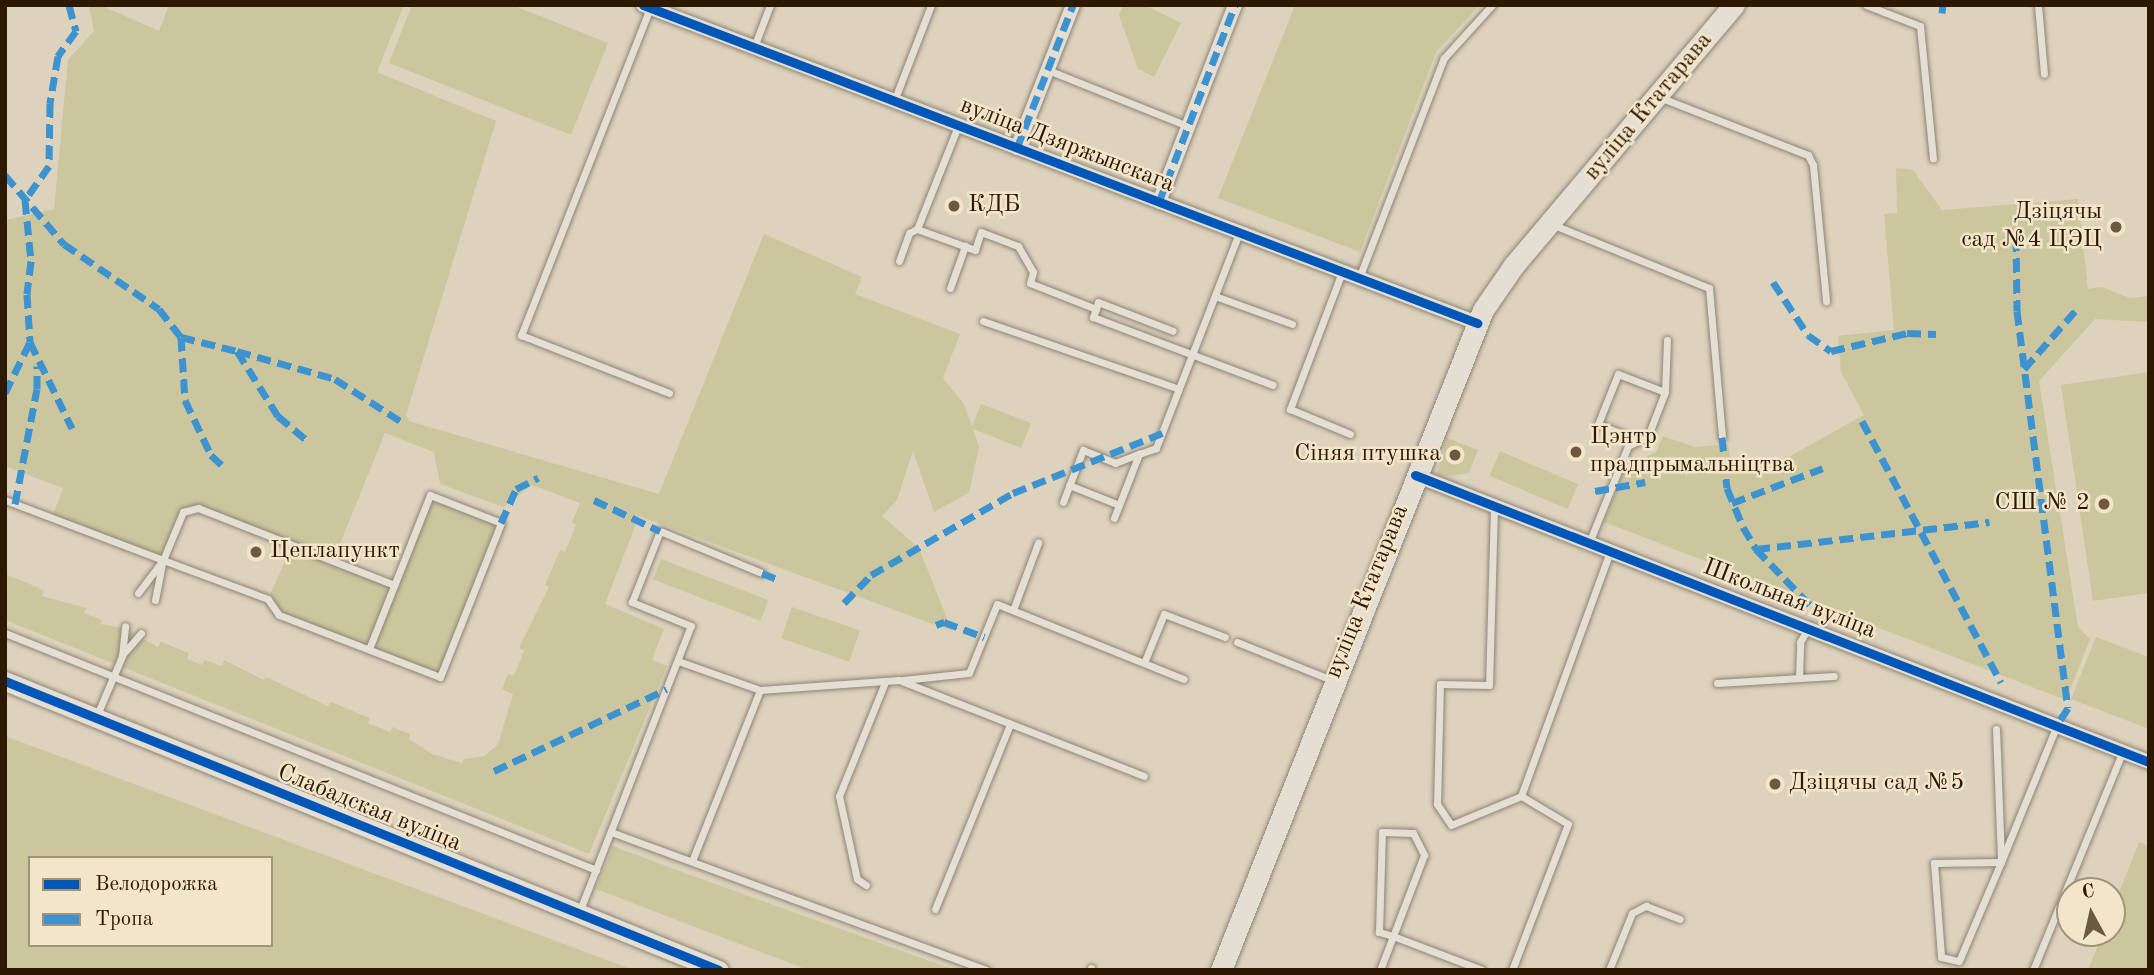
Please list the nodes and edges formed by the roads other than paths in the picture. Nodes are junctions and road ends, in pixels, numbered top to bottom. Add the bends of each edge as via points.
1 (770, 5) edge
2 (931, 5) edge
3 (1234, 5) edge
4 (1492, 5) edge
5 (1734, 5) edge
6 (1866, 5) edge
7 (2038, 5) edge
8 (647, 7) edge
9 (1068, 7) edge
10 (754, 47) junction
11 (1048, 69) junction
12 (2044, 74) dead end
13 (1659, 97) junction
14 (894, 101) junction
15 (958, 125) junction
16 (1188, 126) junction
17 (1017, 148) junction
18 (1933, 158) dead end
19 (1159, 202) junction
20 (1550, 223) junction
21 (917, 229) junction
22 (1239, 232) junction
23 (965, 246) junction
24 (899, 261) dead end
25 (1342, 271) junction
26 (1359, 278) junction
27 (950, 288) dead end
28 (1215, 296) junction
29 (1826, 301) dead end
30 (1096, 309) junction
31 (983, 321) dead end
32 (1477, 323) junction
33 (1292, 324) dead end
34 (1174, 331) dead end
35 (1667, 340) dead end
36 (1192, 356) junction
37 (1273, 385) dead end
38 (1179, 389) junction
39 (1665, 392) junction
40 (668, 393) dead end
41 (1350, 434) dead end
42 (1722, 437) dead end
43 (1639, 441) junction
44 (1139, 454) junction
45 (1415, 475) junction
46 (1069, 485) junction
47 (5, 500) edge
48 (1063, 502) dead end
49 (1119, 505) junction
50 (1494, 506) junction
51 (1114, 518) dead end
52 (1038, 543) dead end
53 (1589, 543) junction
54 (1610, 551) junction
55 (163, 560) junction
56 (762, 573) dead end
57 (394, 585) junction
58 (138, 593) dead end
59 (155, 600) dead end
60 (1013, 611) junction
61 (125, 626) dead end
62 (1809, 628) junction
63 (5, 632) edge
64 (141, 633) dead end
65 (1225, 637) dead end
66 (1237, 642) dead end
67 (369, 649) junction
68 (122, 656) junction
69 (678, 661) junction
70 (1144, 663) junction
71 (113, 676) junction
72 (1834, 676) dead end
73 (1799, 678) junction
74 (1184, 679) dead end
75 (899, 680) junction
76 (1333, 680) junction
77 (5, 681) edge
78 (885, 682) junction
79 (1717, 683) dead end
80 (760, 690) junction
81 (95, 719) junction
82 (1010, 724) junction
83 (2057, 725) junction
84 (1996, 729) dead end
85 (2123, 751) junction
86 (2149, 762) edge
87 (1144, 776) dead end
88 (1521, 796) junction
89 (611, 832) junction
90 (692, 861) junction
91 (2001, 862) junction
92 (596, 870) junction
93 (866, 885) dead end
94 (935, 909) dead end
95 (578, 914) junction
96 (1680, 919) dead end
97 (1393, 936) junction
98 (719, 970) edge
99 (986, 970) edge
100 (1221, 970) edge
101 (1380, 970) edge
102 (1482, 970) edge
103 (1513, 970) edge
104 (1609, 970) edge
105 (2033, 970) edge

1 - 10 lane
2 - 14 lane
3 - 16 street
4 - 26 lane via 1444,58
5 - 13 main road, вуліца Ктатарава
6 - 18 lane via 1920,26
7 - 12 lane
8 - 10 street, вуліца Дзяржынскага
8 - 40 lane via 521,335
9 - 11 street
10 - 14 street, вуліца Дзяржынскага
11 - 16 lane
11 - 17 street
13 - 20 main road, вуліца Ктатарава
13 - 29 lane via 1808,155 1814,165
14 - 15 street, вуліца Дзяржынскага
15 - 17 street, вуліца Дзяржынскага
15 - 21 lane
16 - 19 street
17 - 19 street, вуліца Дзяржынскага
19 - 22 street, вуліца Дзяржынскага
20 - 32 main road, вуліца Ктатарава via 1514,265
20 - 42 lane via 1709,288
21 - 23 lane
21 - 24 lane via 909,233
22 - 25 street, вуліца Дзяржынскага
22 - 28 lane
23 - 27 lane
23 - 30 lane via 975,250 981,232 1018,246 1033,272 1030,283
25 - 26 street, вуліца Дзяржынскага
25 - 41 lane via 1290,409
26 - 32 street, вуліца Дзяржынскага
28 - 33 lane
28 - 36 lane
30 - 34 lane via 1098,302
30 - 36 lane via 1093,317
31 - 38 lane
32 - 45 main road, вуліца Ктатарава
35 - 39 lane
36 - 37 lane
36 - 38 lane
38 - 44 lane via 1156,448
39 - 43 lane via 1648,436
39 - 43 lane via 1618,374 1598,424
43 - 53 lane via 1628,446
44 - 46 lane via 1115,463 1083,450
44 - 49 lane
45 - 50 street, Школьная вуліца
45 - 76 main road, вуліца Ктатарава
46 - 48 lane
46 - 49 lane
47 - 55 lane
49 - 51 lane
50 - 53 street, Школьная вуліца
50 - 88 lane via 1489,685 1440,684 1437,804 1451,825
52 - 60 lane
53 - 54 street, Школьная вуліца
54 - 62 street, Школьная вуліца
54 - 88 lane
55 - 57 lane via 183,512 198,508
55 - 58 lane
55 - 59 lane
55 - 67 lane via 268,599 279,615
56 - 69 lane via 660,531 632,602 691,626
57 - 67 lane
57 - 67 lane via 430,495 501,523 440,677
60 - 70 lane
60 - 75 lane via 997,604 969,673
61 - 68 lane
62 - 73 lane via 1800,642
62 - 83 street, Школьная вуліца
63 - 71 lane
64 - 68 lane
65 - 70 lane via 1164,614
66 - 76 lane
68 - 71 lane
69 - 80 lane
69 - 89 lane
70 - 74 lane
71 - 81 lane
71 - 92 lane
72 - 73 lane
73 - 79 lane
75 - 78 lane
75 - 82 lane
76 - 100 main road, вуліца Ктатарава
77 - 81 street, Слабадская вуліца
78 - 80 lane
78 - 93 lane via 839,796 857,879
80 - 90 lane
81 - 95 street, Слабадская вуліца
82 - 87 lane
82 - 94 lane
83 - 85 street, Школьная вуліца
83 - 91 lane
84 - 91 lane
85 - 86 street, Школьная вуліца
85 - 105 lane
88 - 103 lane via 1568,824
89 - 90 lane
89 - 92 lane
90 - 99 lane
91 - 91 lane via 1959,961 1941,957 1934,863
92 - 95 lane
95 - 98 street, Слабадская вуліца
96 - 104 lane via 1646,906 1632,913
97 - 97 lane via 1424,855 1413,833 1382,832 1379,932
97 - 101 lane
97 - 102 lane

